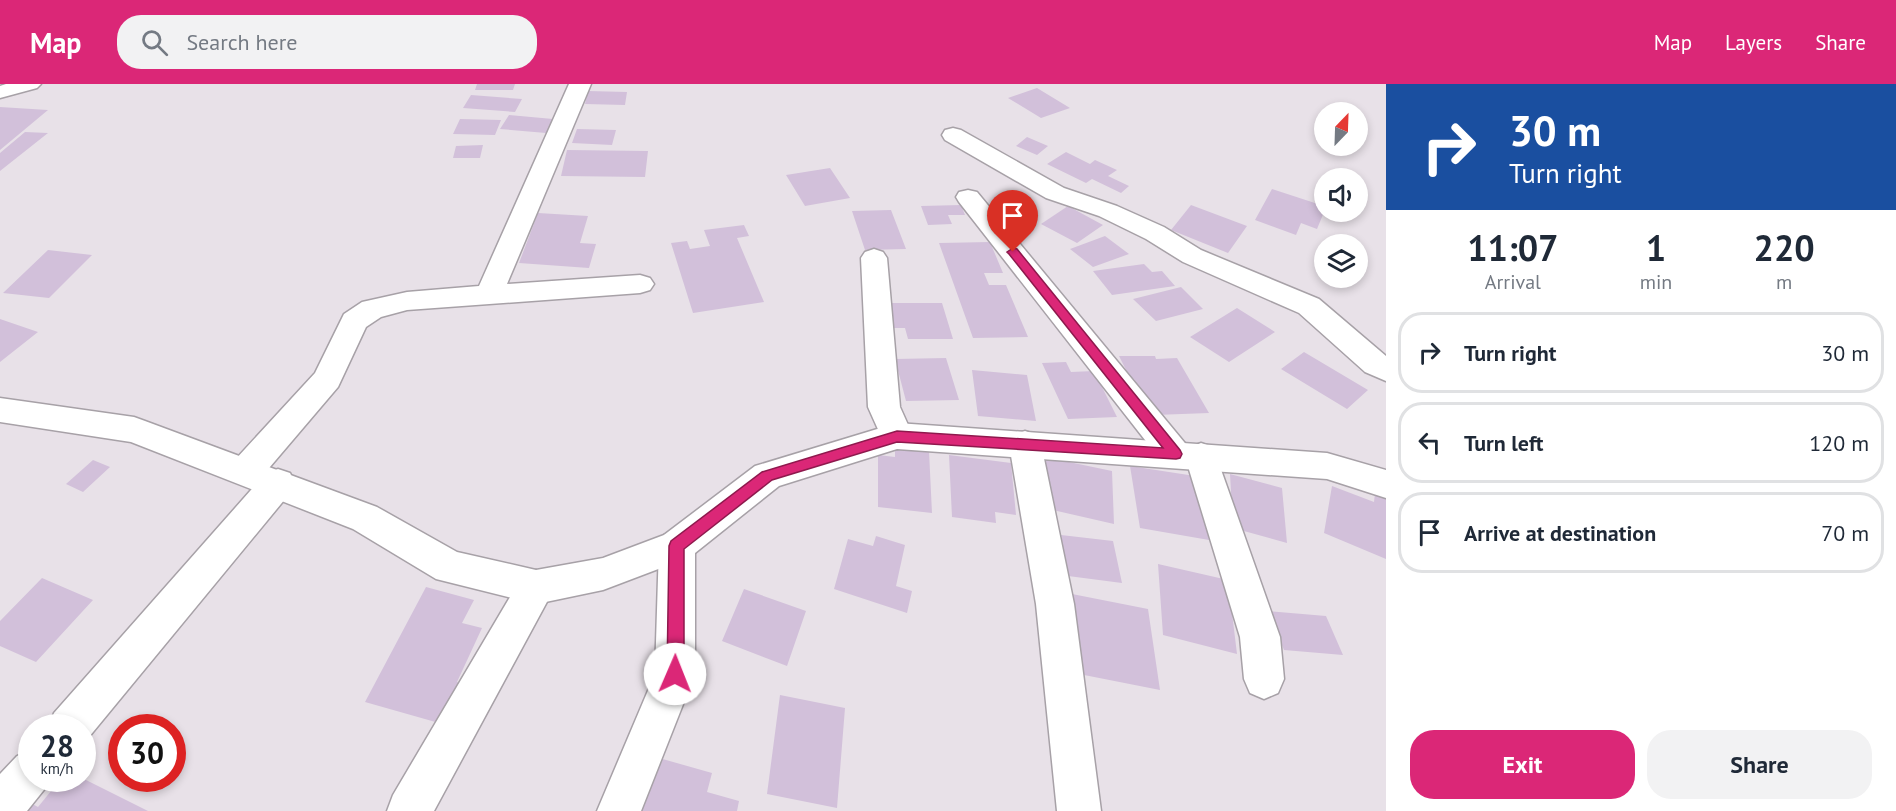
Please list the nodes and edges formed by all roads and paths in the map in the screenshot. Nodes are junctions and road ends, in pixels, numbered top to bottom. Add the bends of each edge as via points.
1 (30, 84) edge
2 (580, 84) edge
3 (0, 92) edge
4 (953, 135) dead end
5 (968, 197) dead end
6 (874, 258) dead end
7 (640, 284) dead end
8 (489, 295) junction
9 (1386, 370) edge
10 (0, 410) edge
11 (897, 436) junction
12 (1025, 444) junction
13 (1188, 455) junction
14 (262, 477) junction
15 (1386, 484) edge
16 (677, 546) junction
17 (536, 587) junction
18 (1264, 679) dead end
19 (80, 714) edge
20 (18, 787) edge
21 (0, 808) edge
22 (409, 811) edge
23 (619, 811) edge
24 (1079, 811) edge

1 - 3 street
2 - 8 street
4 - 9 street via 1055,193 1108,211 1192,256 1309,306
5 - 13 street
6 - 11 street via 884,407
7 - 8 street
8 - 14 street via 407,301 372,309 354,321 327,379
10 - 14 street via 134,430
11 - 12 street
11 - 16 street via 767,476
12 - 13 street
12 - 24 street via 1055,604
13 - 15 street via 1327,466
13 - 18 street via 1260,637
14 - 17 street via 365,518 449,567
14 - 19 street
16 - 17 street via 603,574
16 - 23 street via 675,674
17 - 22 street
20 - 21 street

